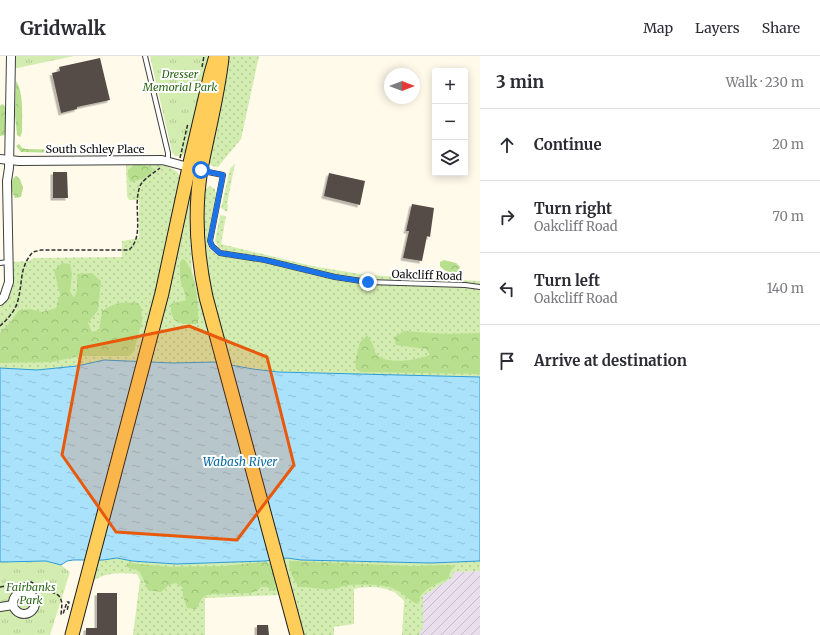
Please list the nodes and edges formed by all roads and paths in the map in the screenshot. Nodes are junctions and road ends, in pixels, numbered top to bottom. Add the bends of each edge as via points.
1 (11, 56) edge
2 (145, 56) edge
3 (216, 56) edge
4 (222, 56) edge
5 (0, 160) edge
6 (9, 160) junction
7 (168, 161) junction
8 (195, 169) junction
9 (4, 262) edge
10 (480, 287) edge
11 (0, 301) edge
12 (0, 326) edge
13 (0, 586) edge
14 (13, 605) dead end
15 (0, 607) edge
16 (69, 612) dead end
17 (72, 635) edge
18 (297, 635) edge

1 - 6 street
2 - 7 lane
3 - 8 main road
4 - 8 main road via 220,76
5 - 6 street, South Schley Place
6 - 7 street, South Schley Place
6 - 9 street
7 - 8 street, South Schley Place
7 - 12 path via 142,183 137,200 137,238 130,250 33,252 24,265 18,302
8 - 10 lane, Oakcliff Road via 223,175 210,241 220,253 368,282
8 - 17 main road
8 - 18 main road via 202,281
9 - 11 street via 9,282
13 - 16 path via 31,582 61,598 61,614 68,601
14 - 15 street

